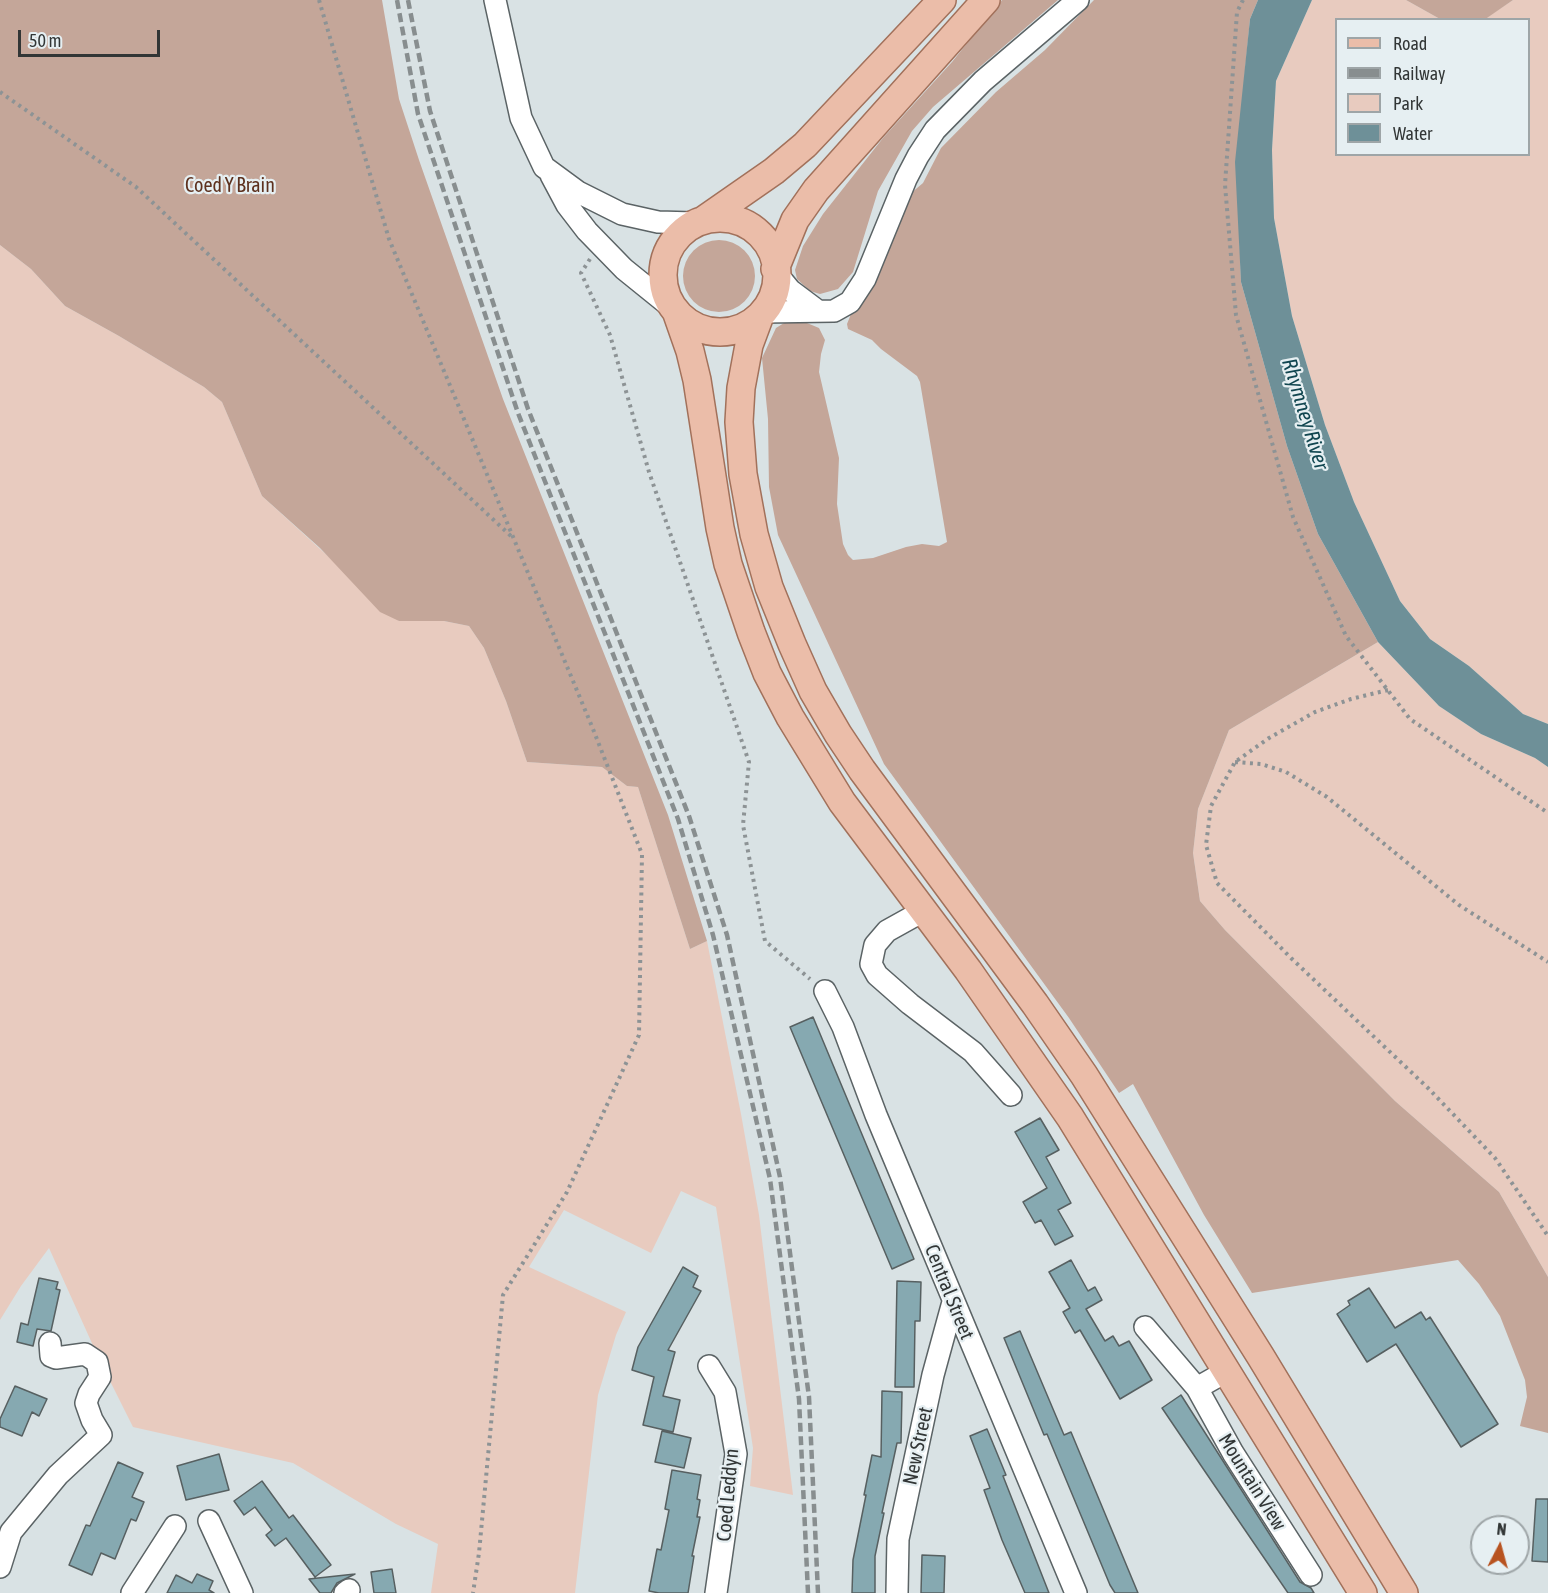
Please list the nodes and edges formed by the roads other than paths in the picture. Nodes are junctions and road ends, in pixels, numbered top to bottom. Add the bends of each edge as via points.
1 (495, 0) edge
2 (942, 0) edge
3 (986, 0) edge
4 (1077, 0) edge
5 (550, 172) junction
6 (699, 221) junction
7 (776, 271) junction
8 (676, 311) junction
9 (818, 311) junction
10 (761, 315) junction
11 (923, 911) junction
12 (825, 991) road end
13 (1011, 1095) dead end
14 (953, 1302) junction
15 (1145, 1327) dead end
16 (50, 1343) dead end
17 (709, 1366) dead end
18 (1227, 1371) junction
19 (1197, 1388) junction
20 (209, 1521) dead end
21 (175, 1526) dead end
22 (0, 1567) edge
23 (1311, 1575) dead end
24 (132, 1593) edge
25 (242, 1593) edge
26 (716, 1593) edge
27 (897, 1593) edge
28 (1076, 1593) edge
29 (1363, 1593) edge
30 (1404, 1593) edge

1 - 5 street via 521,118
2 - 6 main road via 805,145 774,171
3 - 7 main road via 816,190 795,220
4 - 9 street via 983,81 935,130 906,179 857,294 842,308
5 - 6 street via 578,192 622,214 658,222
5 - 8 street via 571,210 600,244
6 - 7 main road via 730,220 744,224 767,243
6 - 8 main road via 675,239 664,264 666,293
7 - 9 street via 790,290
7 - 10 main road via 773,295
8 - 10 main road via 695,325 720,332 741,328
8 - 11 main road via 697,380 728,564 767,673 842,802
9 - 10 street
10 - 30 main road via 749,345 741,388 742,474 769,587 813,691 876,789 1084,1075
11 - 13 street via 887,931 875,945 871,964 877,975 910,1004 973,1052
11 - 18 main road via 1070,1116
12 - 14 street, Central Street
14 - 27 street, New Street via 898,1539
14 - 28 street, Central Street
15 - 19 street, Mountain View
16 - 22 street via 51,1356 85,1354 97,1362 100,1377 87,1403 102,1435 58,1475 11,1532
17 - 26 street, Coed Leddyn via 725,1392 736,1454
18 - 19 street
18 - 29 main road
19 - 23 street, Mountain View via 1233,1454
20 - 25 street
21 - 24 street

